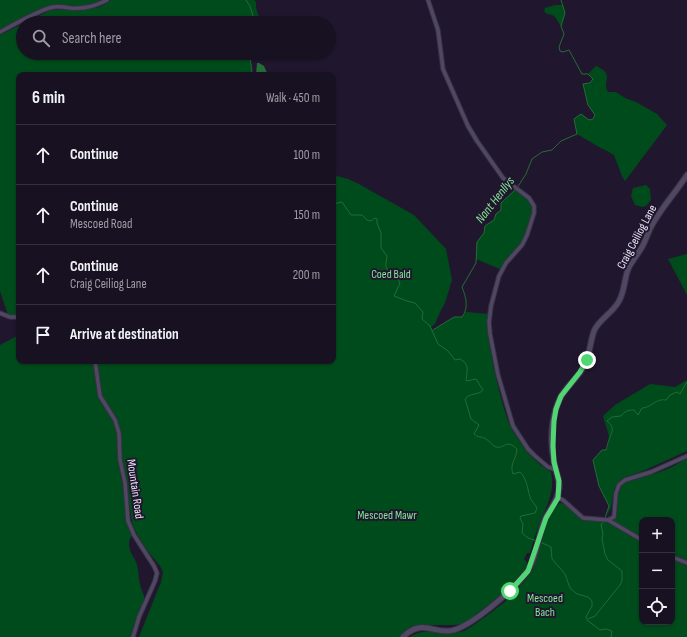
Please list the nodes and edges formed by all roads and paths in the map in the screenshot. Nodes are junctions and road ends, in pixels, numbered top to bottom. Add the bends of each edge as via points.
1 (107, 0) edge
2 (428, 0) edge
3 (33, 16) edge
4 (16, 24) edge
5 (0, 32) edge
6 (687, 175) edge
7 (0, 313) edge
8 (16, 317) edge
9 (95, 364) edge
10 (687, 456) edge
11 (556, 470) junction
12 (558, 498) junction
13 (608, 520) junction
14 (639, 538) edge
15 (675, 558) edge
16 (687, 564) edge
17 (133, 637) edge
18 (403, 637) edge

1 - 3 street via 89,7 47,9
2 - 11 street via 438,30 443,69 461,113 503,178 532,201 534,213 525,239 499,276 491,306 490,334 512,426 528,449 548,467
4 - 5 street
6 - 11 street, Craig Ceiliog Lane via 652,224 642,248 629,267 619,302 598,324 584,367 561,396 554,421 553,446
7 - 8 street
9 - 17 street, Mountain Road via 100,396 115,420 119,432 128,521 157,573
10 - 13 street via 625,480 619,485 616,493 614,517
11 - 12 street, Craig Ceiliog Lane via 559,481
12 - 13 street via 584,518
12 - 18 street via 546,518 528,571 510,591 468,624 445,631 429,627 419,628 409,631
13 - 14 street
15 - 16 street

